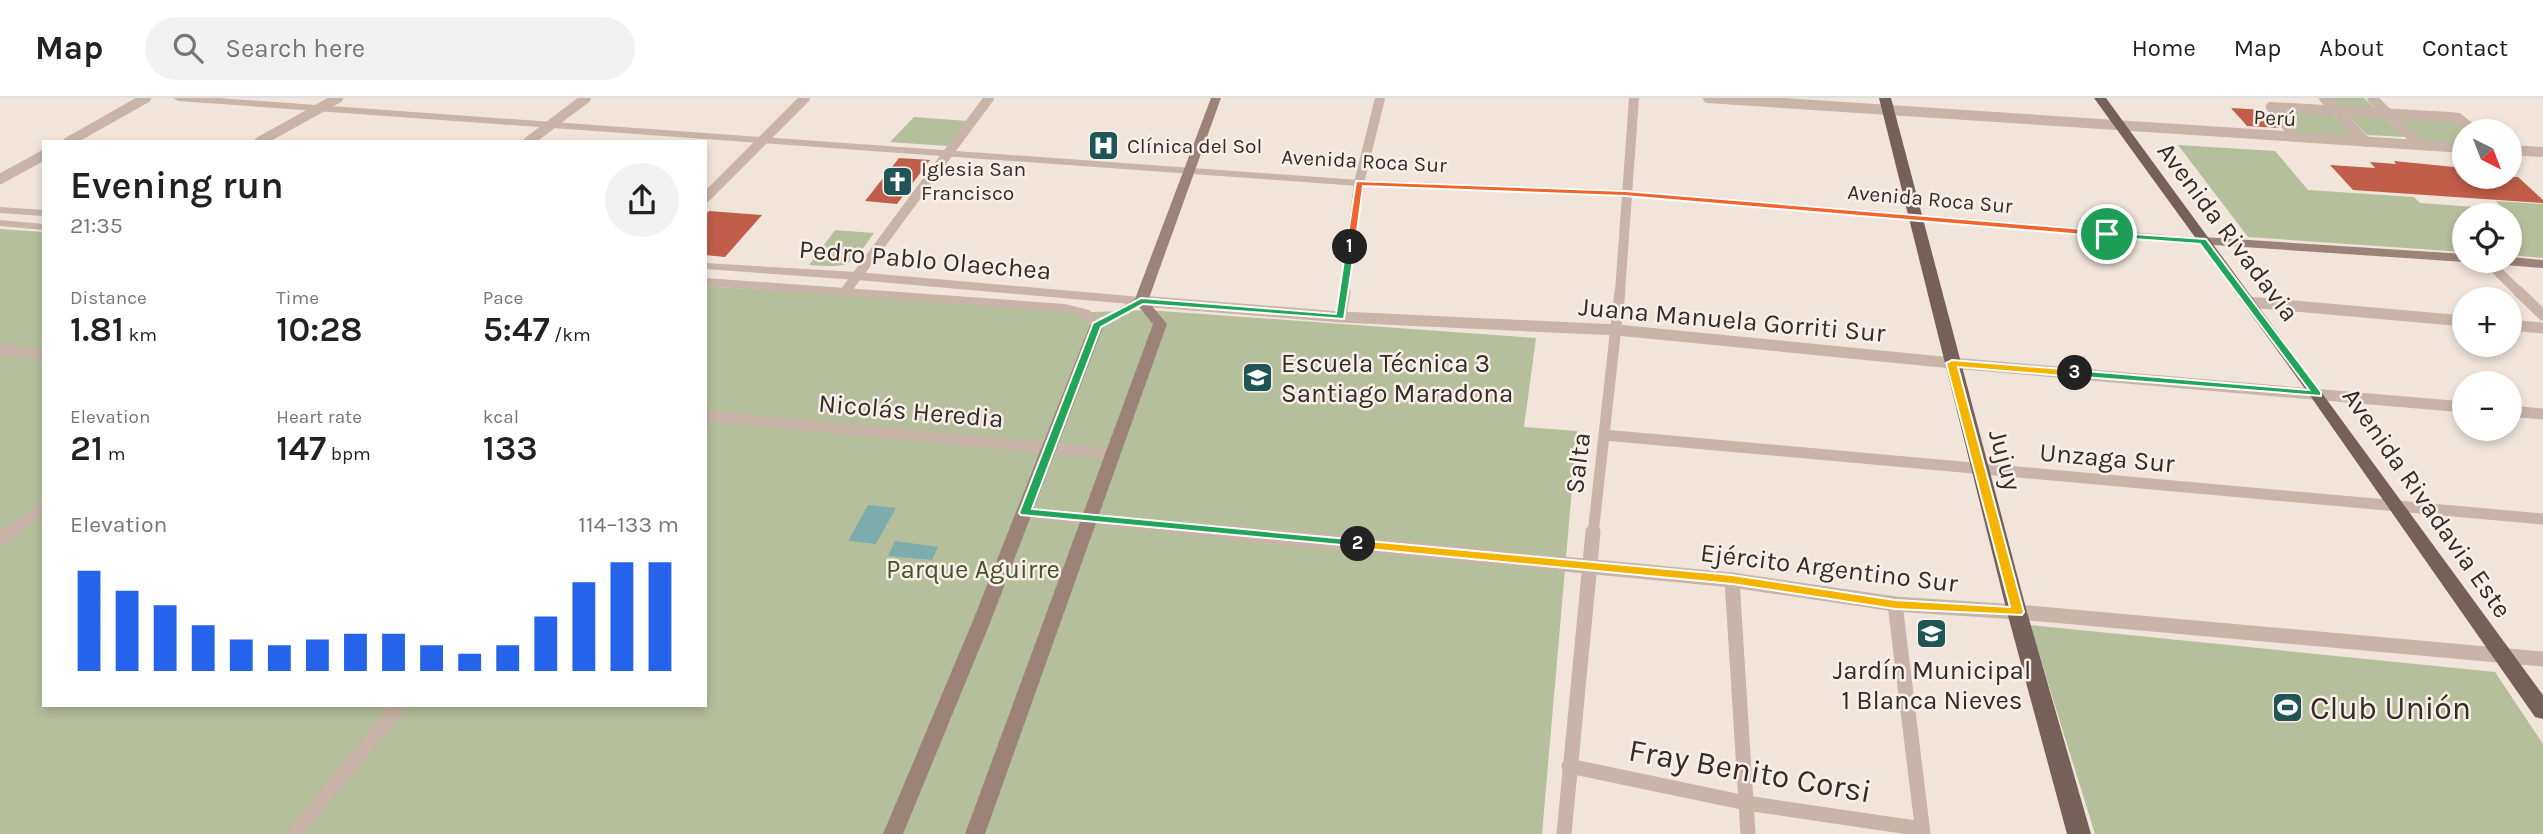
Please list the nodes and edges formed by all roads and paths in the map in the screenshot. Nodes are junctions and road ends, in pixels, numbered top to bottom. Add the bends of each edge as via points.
1 (146, 98) edge
2 (178, 98) edge
3 (338, 98) edge
4 (586, 98) edge
5 (805, 98) edge
6 (989, 98) edge
7 (1216, 98) edge
8 (1380, 98) edge
9 (1634, 98) edge
10 (1708, 98) edge
11 (2100, 98) edge
12 (2323, 98) edge
13 (2372, 98) edge
14 (1886, 105) edge
15 (319, 108) junction
16 (2335, 110) junction
17 (2388, 113) junction
18 (2459, 119) edge
19 (551, 124) junction
20 (2119, 127) junction
21 (2296, 137) junction
22 (765, 139) junction
23 (72, 140) edge
24 (263, 140) edge
25 (531, 140) edge
26 (2366, 142) junction
27 (2420, 145) junction
28 (2452, 147) edge
29 (2522, 151) edge
30 (951, 152) junction
31 (2543, 152) edge
32 (42, 156) edge
33 (1188, 170) junction
34 (0, 179) edge
35 (1359, 183) junction
36 (1625, 194) junction
37 (707, 196) edge
38 (0, 210) edge
39 (42, 213) edge
40 (1915, 219) junction
41 (0, 223) edge
42 (42, 228) edge
43 (2203, 241) junction
44 (2452, 257) edge
45 (2522, 262) edge
46 (2543, 264) edge
47 (707, 266) edge
48 (2499, 273) edge
49 (857, 276) junction
50 (707, 282) edge
51 (845, 293) junction
52 (1141, 301) junction
53 (2249, 302) junction
54 (2543, 315) edge
55 (1341, 317) junction
56 (2452, 320) edge
57 (1097, 325) junction
58 (2522, 326) edge
59 (2543, 328) edge
60 (1617, 330) junction
61 (0, 350) edge
62 (42, 354) edge
63 (1952, 363) junction
64 (2317, 394) junction
65 (2452, 406) edge
66 (2522, 412) edge
67 (2543, 414) edge
68 (707, 416) edge
69 (1604, 435) junction
70 (1050, 446) junction
71 (1113, 454) junction
72 (1980, 470) junction
73 (2397, 506) junction
74 (42, 508) edge
75 (1025, 513) junction
76 (1089, 519) junction
77 (2543, 519) edge
78 (0, 540) edge
79 (1589, 566) junction
80 (1732, 580) junction
81 (1895, 604) junction
82 (2017, 612) junction
83 (2503, 655) junction
84 (2543, 659) edge
85 (398, 707) edge
86 (2543, 711) edge
87 (1569, 766) junction
88 (1746, 803) junction
89 (1922, 831) edge
90 (294, 834) edge
91 (893, 834) edge
92 (975, 834) edge
93 (1564, 834) edge
94 (1748, 834) edge
95 (2079, 834) edge

1 - 23 street
2 - 15 street, Avenida Roca Sur
3 - 15 street
4 - 19 street
5 - 22 street
6 - 30 street
7 - 33 main road
8 - 35 street
9 - 36 street, Salta
10 - 14 street, Perú
11 - 20 main road, Avenida Rivadavia
12 - 16 street
13 - 17 street
14 - 20 street, Perú
14 - 40 main road, Jujuy
15 - 19 street, Avenida Roca Sur
15 - 24 street
16 - 17 street, Perú
16 - 21 street, Perú via 2271,107
16 - 26 street
17 - 18 street, Perú
17 - 27 street
19 - 22 street, Avenida Roca Sur
19 - 25 street
20 - 21 street, Perú
20 - 43 main road, Avenida Rivadavia
21 - 26 street, Perú
22 - 30 street, Avenida Roca Sur
22 - 37 street
26 - 27 street, Perú
27 - 28 street, Perú
29 - 31 street
30 - 33 street, Avenida Roca Sur
30 - 49 street
32 - 34 street
33 - 35 street, Avenida Roca Sur
33 - 52 main road
35 - 36 street, Avenida Roca Sur
35 - 55 street
36 - 40 street, Avenida Roca Sur
36 - 60 street, Salta
38 - 39 street
40 - 43 street, Avenida Roca Sur
40 - 63 main road, Jujuy
41 - 42 street
43 - 44 main road, Avenida Roca Sur
43 - 53 main road, Avenida Rivadavia
45 - 46 main road
47 - 49 street, Pedro Pablo Olaechea
48 - 54 street
49 - 51 street
49 - 52 street, Pedro Pablo Olaechea
50 - 51 street, Pedro Pablo Olaechea
51 - 57 street, Pedro Pablo Olaechea via 1065,308 1090,316
52 - 55 street, Juana Manuela Gorriti Sur
52 - 57 main road
52 - 71 main road via 1160,324
53 - 56 street
53 - 64 main road, Avenida Rivadavia
55 - 60 street, Juana Manuela Gorriti Sur
57 - 70 main road
58 - 59 street
60 - 63 street, Juana Manuela Gorriti Sur
60 - 69 street, Salta
61 - 62 street
63 - 64 street, Juana Manuela Gorriti Sur
63 - 72 main road, Jujuy
64 - 65 street, Juana Manuela Gorriti Sur
64 - 73 main road, Avenida Rivadavia Este
66 - 67 street
68 - 70 street, Nicolás Heredia
69 - 72 street, Unzaga Sur
69 - 79 street, Salta
70 - 71 street, Nicolás Heredia
70 - 75 main road
71 - 76 main road
72 - 73 street, Unzaga Sur
72 - 82 main road, Jujuy
73 - 77 street, Unzaga Sur
73 - 83 main road, Avenida Rivadavia Este
74 - 78 street
75 - 76 street, Ejército Argentino Sur
75 - 91 main road
76 - 79 street, Ejército Argentino Sur
76 - 92 main road
79 - 80 street, Ejército Argentino Sur
79 - 87 street, Salta
80 - 81 street, Ejército Argentino Sur
80 - 88 street
81 - 82 street, Ejército Argentino Sur
81 - 89 street
82 - 83 street, Ejército Argentino Sur
82 - 95 main road, Jujuy
83 - 84 street, Ejército Argentino Sur
83 - 86 main road, Avenida Rivadavia Este
85 - 90 street
87 - 88 street, Fray Benito Corsi
87 - 93 street, Salta
88 - 89 street, Fray Benito Corsi
88 - 94 street

